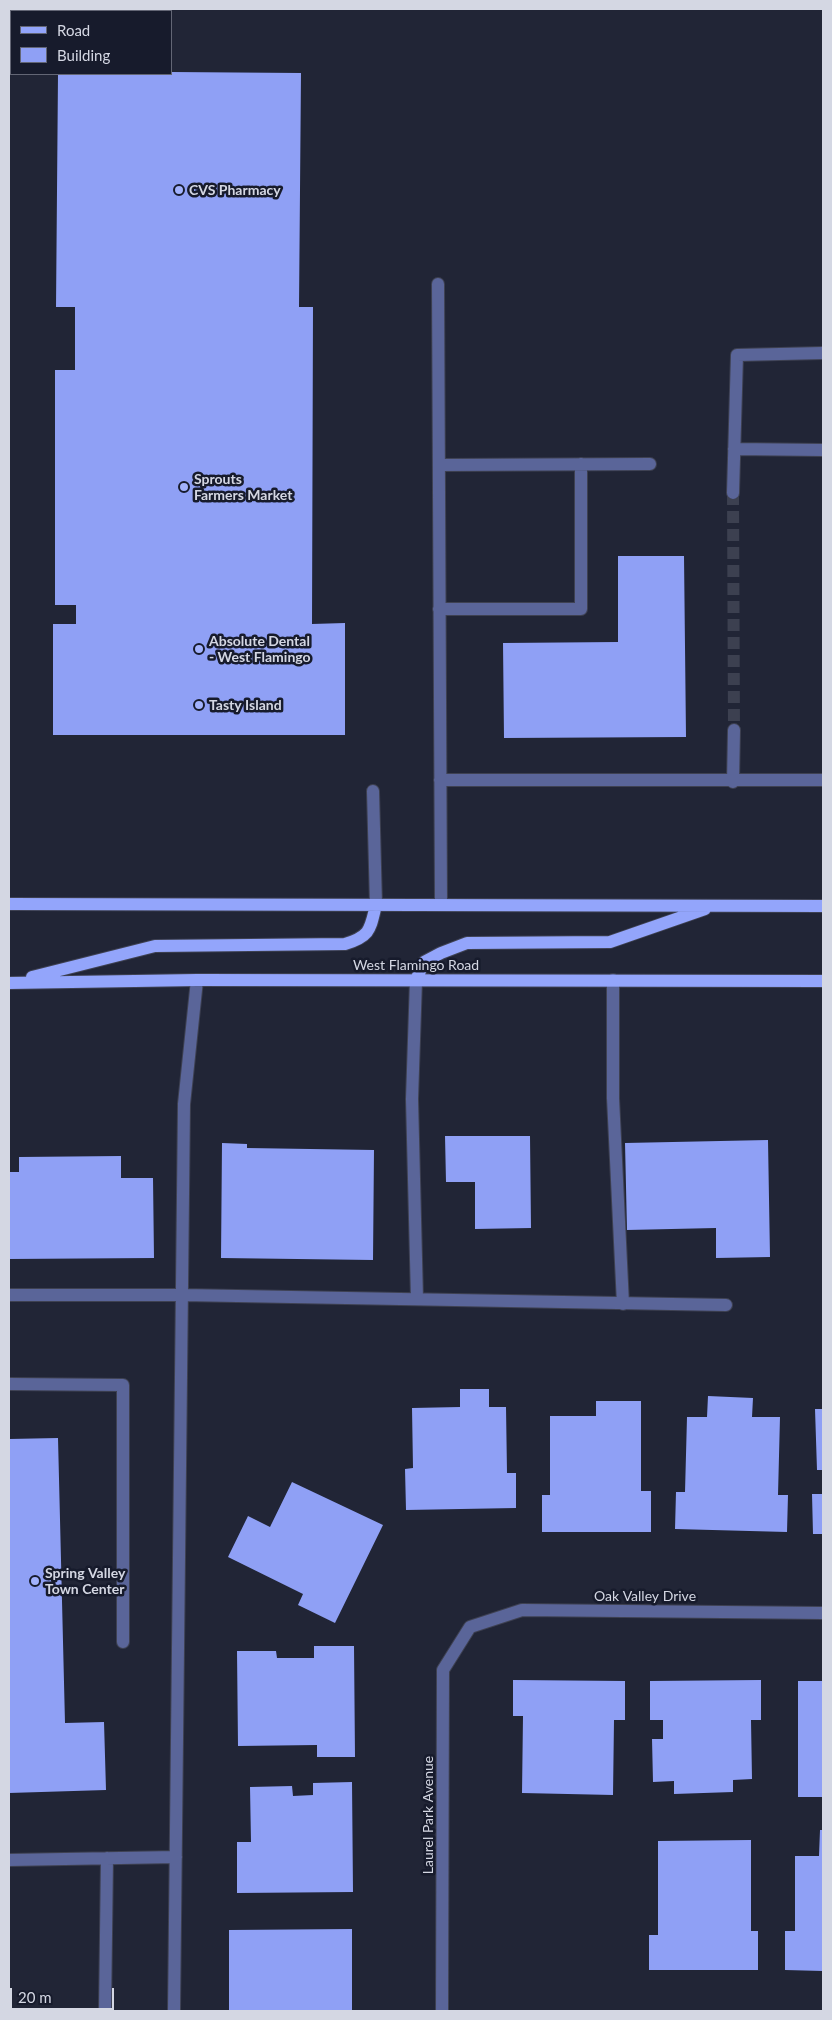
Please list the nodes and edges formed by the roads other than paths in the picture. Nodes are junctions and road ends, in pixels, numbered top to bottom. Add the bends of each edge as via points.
1 (438, 284) dead end
2 (823, 353) edge
3 (734, 448) junction
4 (823, 450) edge
5 (581, 464) junction
6 (650, 464) dead end
7 (439, 465) junction
8 (733, 494) tunnel mouth
9 (439, 609) junction
10 (734, 730) tunnel mouth
11 (440, 780) junction
12 (823, 780) edge
13 (733, 782) junction
14 (373, 791) dead end
15 (823, 900) edge
16 (9, 904) edge
17 (376, 905) junction
18 (441, 905) junction
19 (715, 906) junction
20 (823, 906) edge
21 (197, 980) junction
22 (416, 980) junction
23 (613, 980) junction
24 (823, 981) edge
25 (10, 983) edge
26 (9, 1295) edge
27 (183, 1295) junction
28 (416, 1299) junction
29 (623, 1304) junction
30 (726, 1305) dead end
31 (9, 1384) edge
32 (823, 1613) edge
33 (470, 1627) joint
34 (124, 1642) dead end
35 (176, 1857) junction
36 (107, 1858) junction
37 (9, 1860) edge
38 (105, 2011) edge
39 (174, 2011) edge
40 (442, 2011) edge

1 - 7 street
2 - 3 street via 737,355
3 - 4 street
3 - 8 street
5 - 6 street
5 - 7 street
5 - 9 street via 581,609
7 - 9 street
9 - 11 street
10 - 13 street
11 - 13 street
11 - 18 street
12 - 13 street
14 - 17 street
15 - 20 street
16 - 17 main road
17 - 18 main road
17 - 25 main road via 369,932 345,944 155,946
18 - 19 main road
19 - 20 main road
19 - 22 main road via 610,942 468,943 424,962
21 - 22 main road, West Flamingo Road
21 - 25 main road, West Flamingo Road
21 - 27 street via 184,1104
22 - 23 main road, West Flamingo Road
22 - 28 street via 412,1099
23 - 24 main road, West Flamingo Road
23 - 29 street via 613,1098
26 - 27 street
27 - 28 street
27 - 35 street
28 - 29 street
29 - 30 street
31 - 34 street via 123,1385
32 - 33 street, Oak Valley Drive via 522,1610
33 - 40 street, Laurel Park Avenue via 443,1670
35 - 36 street
35 - 39 street
36 - 37 street
36 - 38 street

